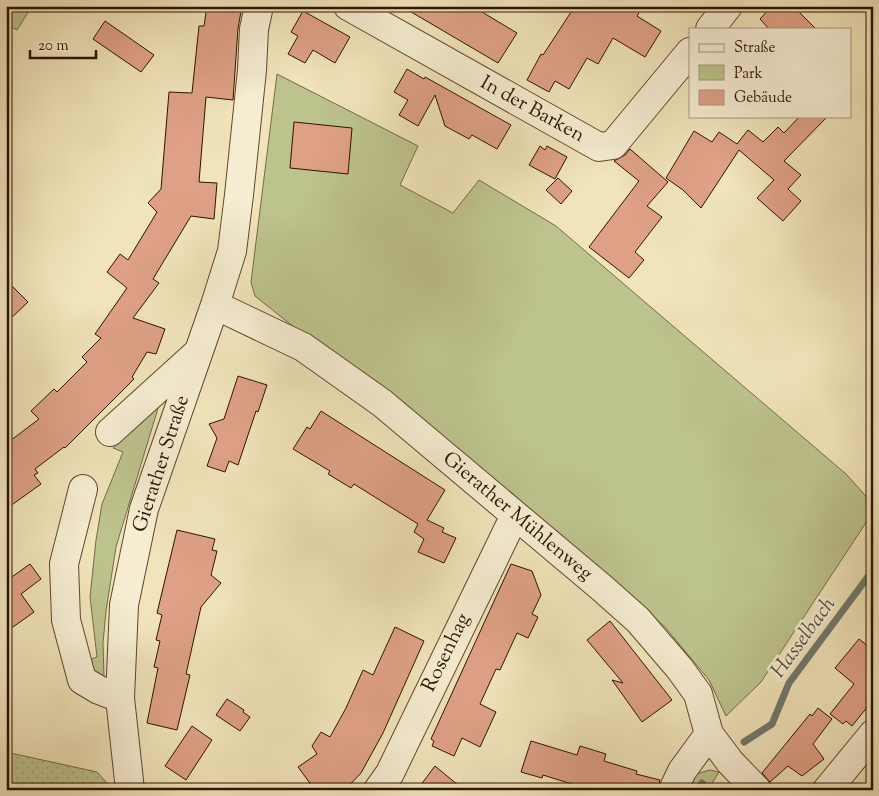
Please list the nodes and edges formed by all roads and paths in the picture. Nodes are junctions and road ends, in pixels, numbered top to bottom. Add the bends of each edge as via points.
1 (259, 6) edge
2 (348, 6) edge
3 (728, 6) edge
4 (711, 28) edge
5 (689, 53) edge
6 (215, 305) junction
7 (200, 352) junction
8 (110, 432) dead end
9 (83, 489) dead end
10 (515, 515) junction
11 (120, 698) junction
12 (709, 734) junction
13 (873, 734) edge
14 (130, 790) edge
15 (378, 790) edge
16 (673, 790) edge
17 (757, 790) edge
18 (827, 790) edge

1 - 6 street, Gierather Straße via 232,251
2 - 5 street, In der Barken via 599,147 613,145
3 - 4 street
6 - 7 street, Gierather Straße
6 - 10 street, Gierather Mühlenweg via 303,347 382,403
7 - 8 street, Gierather Straße
7 - 11 street, Gierather Straße via 144,509 124,605
9 - 11 street via 64,564 66,620 82,680
10 - 12 street, Gierather Mühlenweg via 638,620 698,694
10 - 15 street, Rosenhag via 390,773
11 - 14 street, Gierather Straße
12 - 16 street via 682,771
12 - 17 street, Gierather Mühlenweg
13 - 18 street

